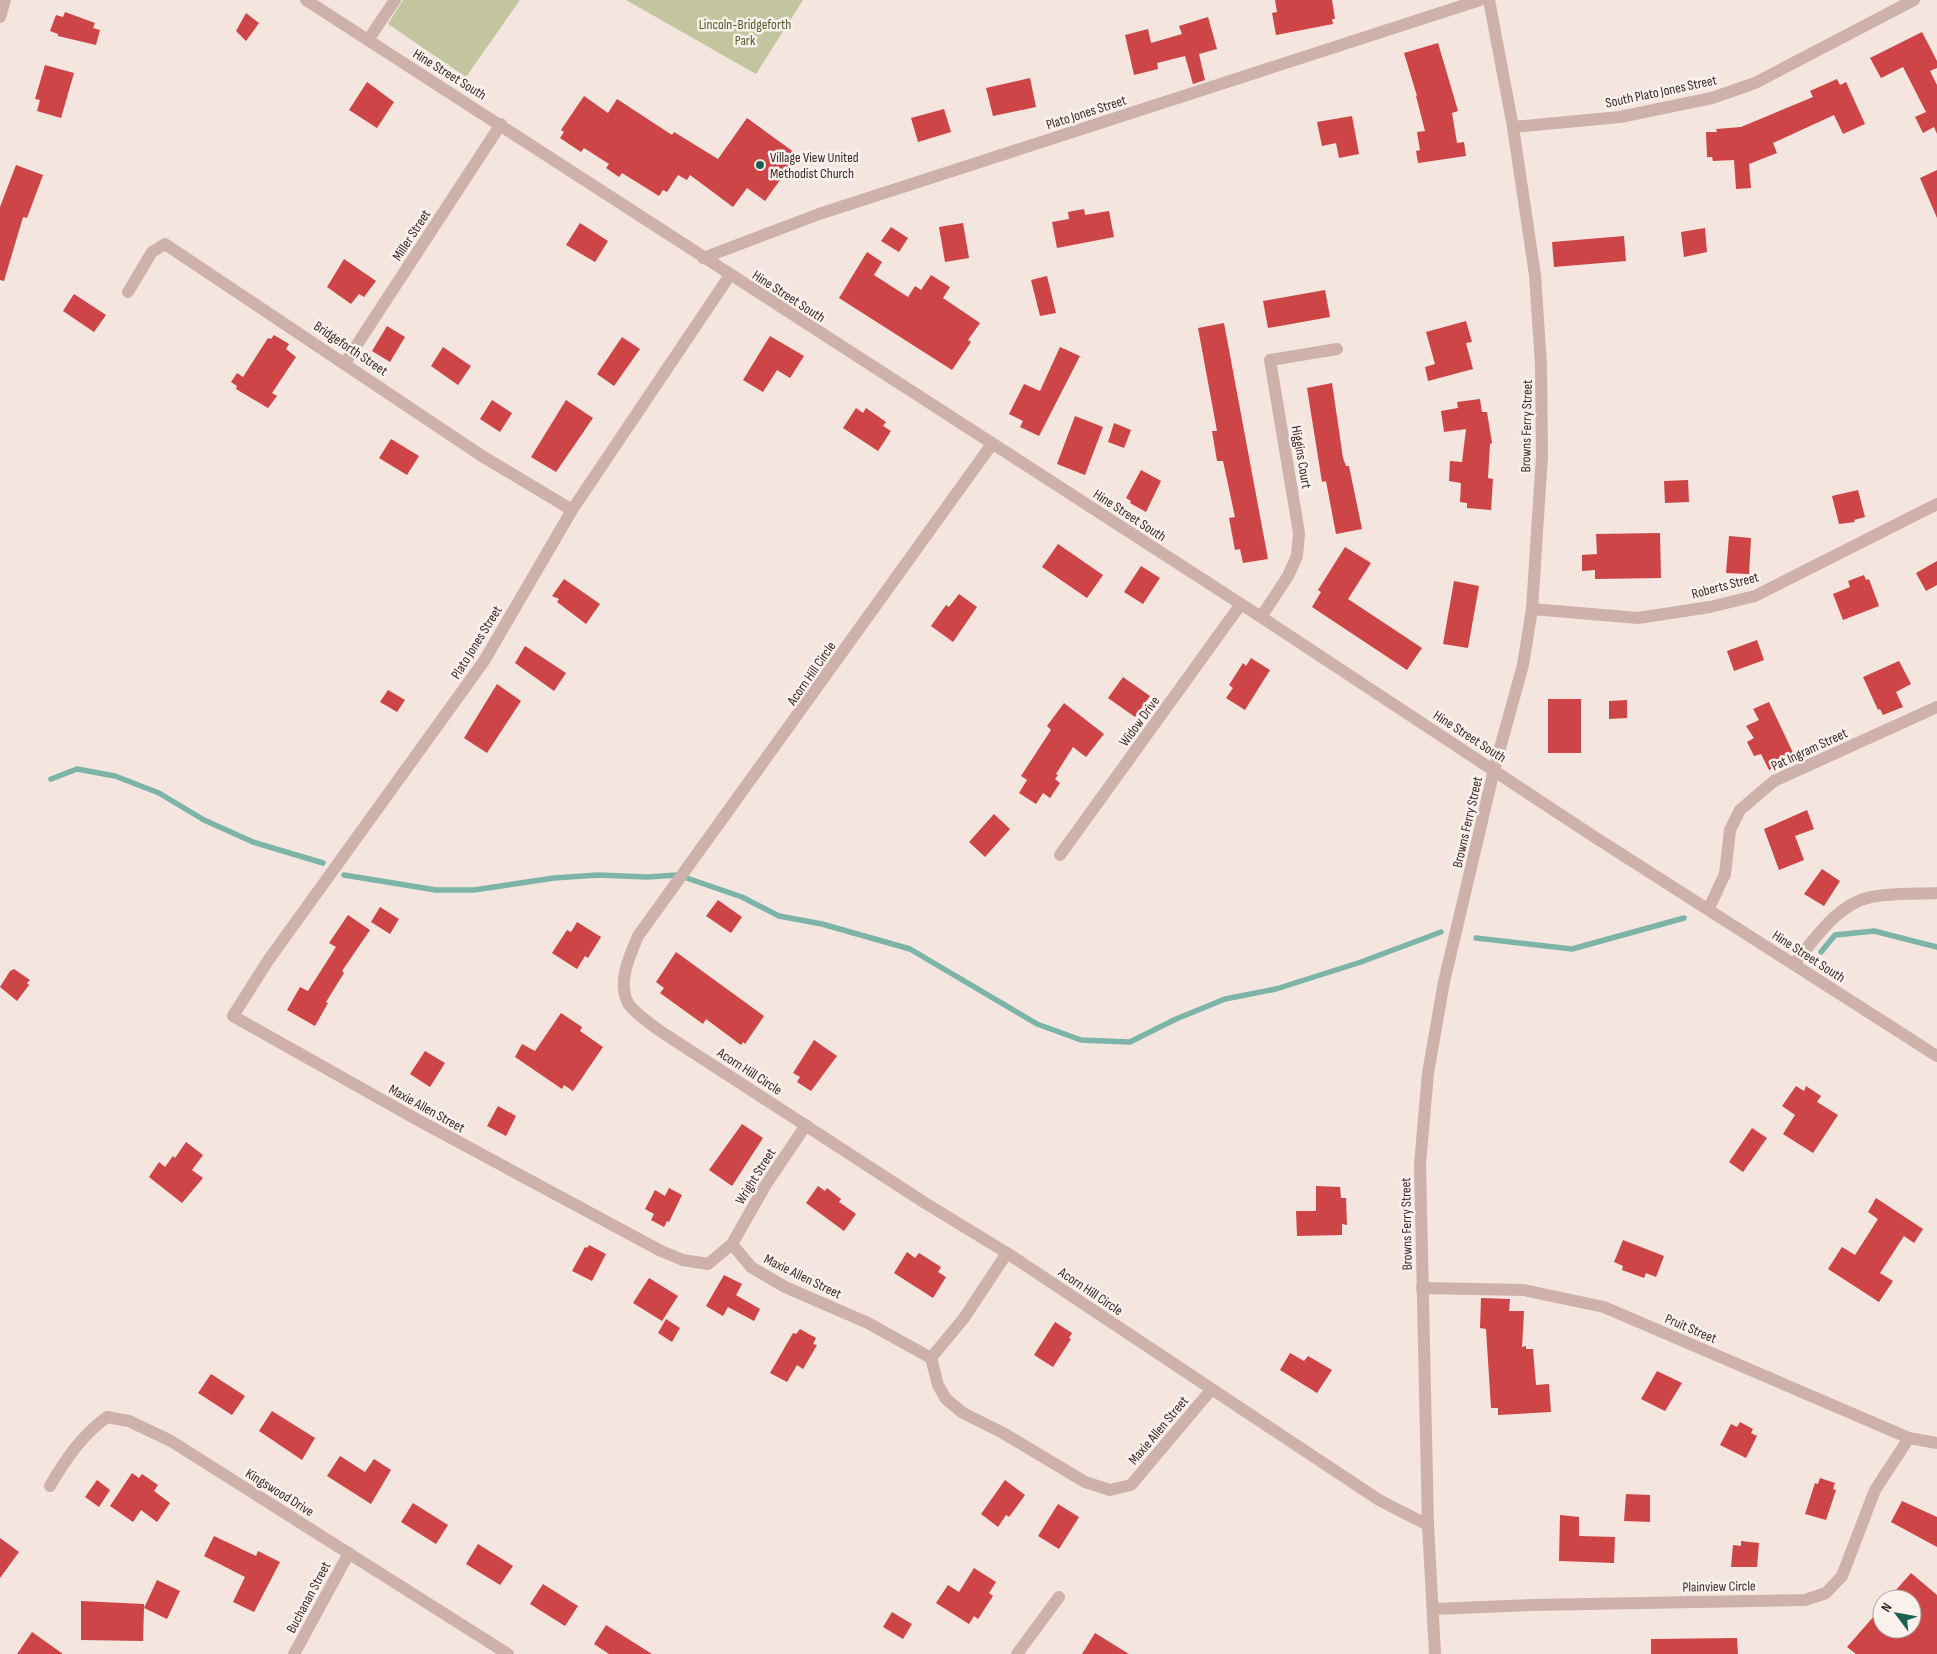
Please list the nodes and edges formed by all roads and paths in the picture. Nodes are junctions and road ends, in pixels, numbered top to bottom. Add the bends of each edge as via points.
1 (5, 0) edge
2 (306, 0) edge
3 (395, 0) edge
4 (1480, 0) edge
5 (1489, 0) edge
6 (1914, 0) edge
7 (0, 17) edge
8 (368, 40) junction
9 (501, 124) junction
10 (1513, 126) junction
11 (703, 258) junction
12 (730, 275) junction
13 (128, 292) dead end
14 (1337, 349) dead end
15 (345, 363) junction
16 (992, 444) junction
17 (1937, 504) edge
18 (572, 510) junction
19 (1241, 604) junction
20 (1532, 609) junction
21 (1261, 617) junction
22 (1937, 707) edge
23 (1494, 770) junction
24 (1060, 854) dead end
25 (1937, 893) edge
26 (1709, 908) junction
27 (1794, 964) junction
28 (233, 1016) joint
29 (1937, 1056) edge
30 (806, 1125) junction
31 (732, 1244) junction
32 (1007, 1253) junction
33 (1422, 1288) junction
34 (931, 1358) junction
35 (1211, 1390) junction
36 (1910, 1438) junction
37 (1937, 1443) edge
38 (50, 1486) dead end
39 (1428, 1525) junction
40 (349, 1553) junction
41 (1059, 1597) dead end
42 (1433, 1610) junction
43 (294, 1654) edge
44 (508, 1654) edge
45 (1017, 1654) edge
46 (1435, 1654) edge

1 - 7 street
2 - 8 street, Hine Street South
3 - 8 street
4 - 11 street, Plato Jones Street via 819,214
5 - 10 street, Browns Ferry Street
6 - 10 street, South Plato Jones Street via 1755,83 1712,98 1620,117
8 - 9 street, Hine Street South
9 - 11 street, Hine Street South
9 - 15 street, Miller Street
10 - 20 street, Browns Ferry Street via 1535,275 1542,365 1542,456
11 - 12 street, Hine Street South
12 - 16 street, Hine Street South
12 - 18 street, Plato Jones Street
13 - 15 street, Bridgeforth Street via 152,252 165,244
14 - 21 street, Higgins Court via 1270,360 1299,533 1298,556
15 - 18 street, Bridgeforth Street via 482,456
16 - 19 street, Hine Street South
16 - 30 street, Acorn Hill Circle via 638,936 629,958 624,981 628,1004 660,1031
17 - 20 street, Roberts Street via 1755,596 1638,618
18 - 28 street, Plato Jones Street via 484,661 267,962
19 - 21 street, Hine Street South
19 - 24 street, Widow Drive
20 - 23 street, Browns Ferry Street via 1523,665
21 - 23 street, Hine Street South
22 - 26 street, Pat Ingram Street via 1774,781 1740,810 1730,830 1725,874
23 - 26 street, Hine Street South
23 - 33 street, Browns Ferry Street via 1444,982 1428,1073 1420,1164
25 - 27 street via 1871,897 1855,903 1829,922
26 - 27 street, Hine Street South
27 - 29 street, Hine Street South
28 - 31 street, Maxie Allen Street via 661,1251 683,1260 708,1264
30 - 31 street, Wright Street via 765,1186
30 - 32 street, Acorn Hill Circle
31 - 34 street, Maxie Allen Street via 751,1267 785,1288 868,1323
32 - 34 street via 964,1318
32 - 35 street, Acorn Hill Circle
33 - 36 street, Pruit Street via 1524,1290 1604,1307
33 - 39 street, Browns Ferry Street
34 - 35 street, Maxie Allen Street via 938,1385 946,1399 963,1413 1085,1482 1110,1490 1131,1485
35 - 39 street, Acorn Hill Circle via 1379,1500
36 - 37 street, Pruit Street
36 - 42 street, Plainview Circle via 1875,1490 1842,1576 1826,1593 1805,1600 1531,1604
38 - 40 street, Kingswood Drive via 89,1429 107,1417 129,1421 171,1442
39 - 42 street, Browns Ferry Street
40 - 43 street, Buchanan Street
40 - 44 street, Kingswood Drive
41 - 45 street
42 - 46 street, Browns Ferry Street

